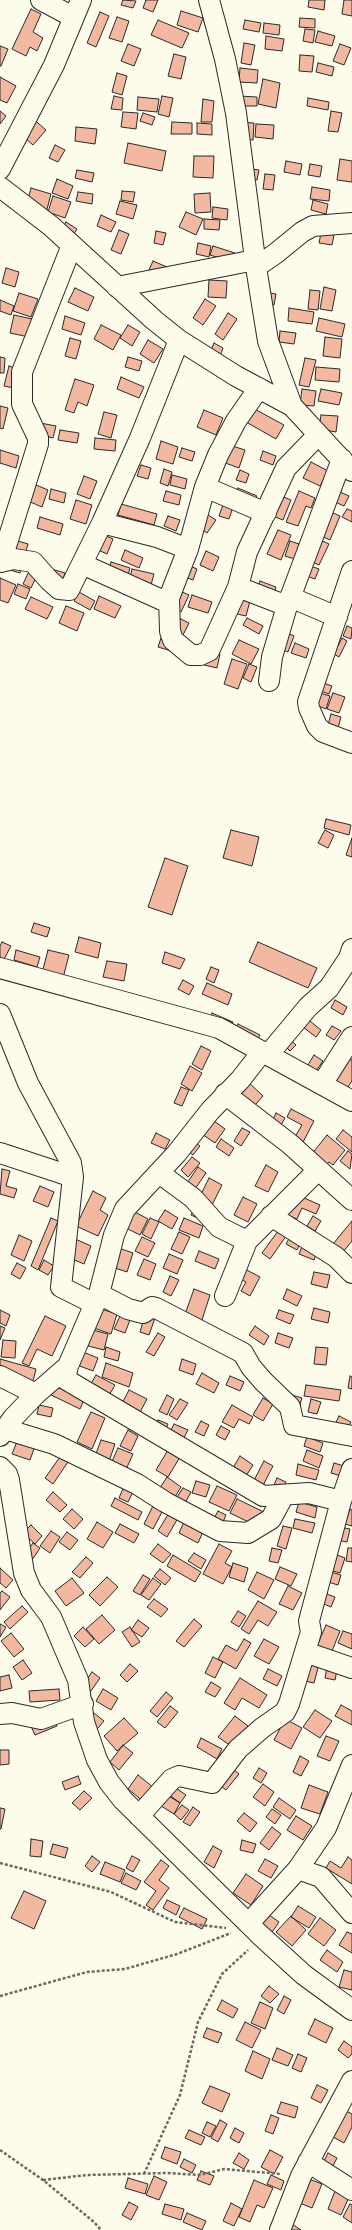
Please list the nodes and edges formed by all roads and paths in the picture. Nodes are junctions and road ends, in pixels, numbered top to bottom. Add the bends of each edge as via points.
1 (41, 0) edge
2 (209, 0) edge
3 (77, 9) edge
4 (0, 169) edge
5 (2, 195) edge
6 (352, 223) edge
7 (72, 245) junction
8 (255, 264) junction
9 (117, 287) junction
10 (180, 340) junction
11 (259, 388) junction
12 (292, 406) junction
13 (318, 435) junction
14 (347, 465) edge
15 (205, 487) junction
16 (266, 513) junction
17 (102, 523) junction
18 (188, 549) junction
19 (0, 562) edge
20 (82, 564) junction
21 (352, 571) edge
22 (238, 588) junction
23 (169, 598) junction
24 (288, 601) junction
25 (337, 616) junction
26 (269, 681) dead end
27 (352, 743) edge
28 (352, 948) edge
29 (0, 968) edge
30 (0, 1014) edge
31 (352, 1037) edge
32 (265, 1054) junction
33 (322, 1084) junction
34 (225, 1094) junction
35 (352, 1101) edge
36 (0, 1153) edge
37 (317, 1171) junction
38 (159, 1173) junction
39 (73, 1176) junction
40 (352, 1200) edge
41 (271, 1216) junction
42 (247, 1241) junction
43 (352, 1273) edge
44 (225, 1296) dead end
45 (96, 1298) junction
46 (68, 1366) junction
47 (0, 1376) edge
48 (36, 1394) junction
49 (3, 1433) edge
50 (352, 1436) edge
51 (0, 1467) edge
52 (352, 1469) edge
53 (284, 1495) junction
54 (341, 1501) junction
55 (305, 1652) junction
56 (352, 1668) edge
57 (83, 1704) junction
58 (0, 1714) edge
59 (351, 1769) edge
60 (139, 1816) junction
61 (0, 1863) edge
62 (298, 1869) junction
63 (352, 1913) edge
64 (243, 1930) junction
65 (0, 1996) edge
66 (352, 2010) edge
67 (352, 2081) edge
68 (0, 2150) edge
69 (305, 2169) junction
70 (144, 2174) junction
71 (43, 2180) junction
72 (352, 2190) edge
73 (101, 2230) edge
74 (280, 2230) edge

1 - 3 street
2 - 8 street via 236,113
3 - 4 street via 54,65
5 - 7 street
6 - 8 street via 313,226 275,254
7 - 9 street
7 - 19 street via 22,372 22,404 38,438 38,444
8 - 9 street
8 - 12 street via 268,340
9 - 10 street
10 - 11 street
10 - 17 street
11 - 12 street
11 - 15 street via 236,421
12 - 13 street
13 - 14 street
13 - 16 street via 286,468
14 - 24 street
15 - 16 street
15 - 18 street
16 - 22 street via 247,552
17 - 18 street
17 - 20 street
18 - 23 street
19 - 20 street via 14,559 33,562 59,589 69,590
20 - 23 street via 162,600
21 - 25 street
22 - 23 street via 209,651 200,655 191,655 173,640 170,631
22 - 24 street
24 - 25 street
24 - 26 street via 272,657
25 - 27 street via 308,708 323,732
28 - 32 street via 349,958 329,988
29 - 32 street via 219,1028
30 - 39 street via 28,1083 66,1149
31 - 33 street
32 - 33 street
32 - 34 street
33 - 35 street
34 - 37 street via 290,1144
34 - 38 street
36 - 39 street
37 - 40 street
37 - 41 street
38 - 42 street via 193,1198 219,1227
38 - 45 street via 125,1209 114,1235
39 - 45 street via 61,1287
41 - 42 street
41 - 43 street via 336,1256
42 - 44 street
45 - 46 street
45 - 50 street via 144,1314 152,1307 156,1308 242,1353 250,1367 290,1407 294,1425
46 - 48 street
46 - 53 street via 65,1379 263,1496
47 - 48 street
48 - 49 street
49 - 53 street via 54,1444 137,1484 220,1532 248,1533 271,1519
51 - 57 street via 9,1480 24,1573 31,1590 51,1617 78,1680
52 - 54 street
53 - 54 street via 309,1493
54 - 55 street via 309,1621 311,1632
55 - 56 street
55 - 60 street via 290,1704 285,1712 238,1749 212,1783 179,1776 172,1779
57 - 58 street via 41,1719 12,1713
57 - 60 street via 84,1722 97,1760 123,1800
59 - 62 street via 326,1828
60 - 64 street
61 - 64 path via 110,1892 175,1922
62 - 63 street via 321,1877
62 - 64 street
64 - 65 path via 177,1954 125,1969 87,1972
64 - 66 street
64 - 70 path via 245,1953 222,1974 198,2022 180,2095
67 - 69 street
68 - 71 path
69 - 70 path via 224,2170 200,2175
69 - 72 street
69 - 74 street
70 - 71 path via 87,2175
71 - 73 path

